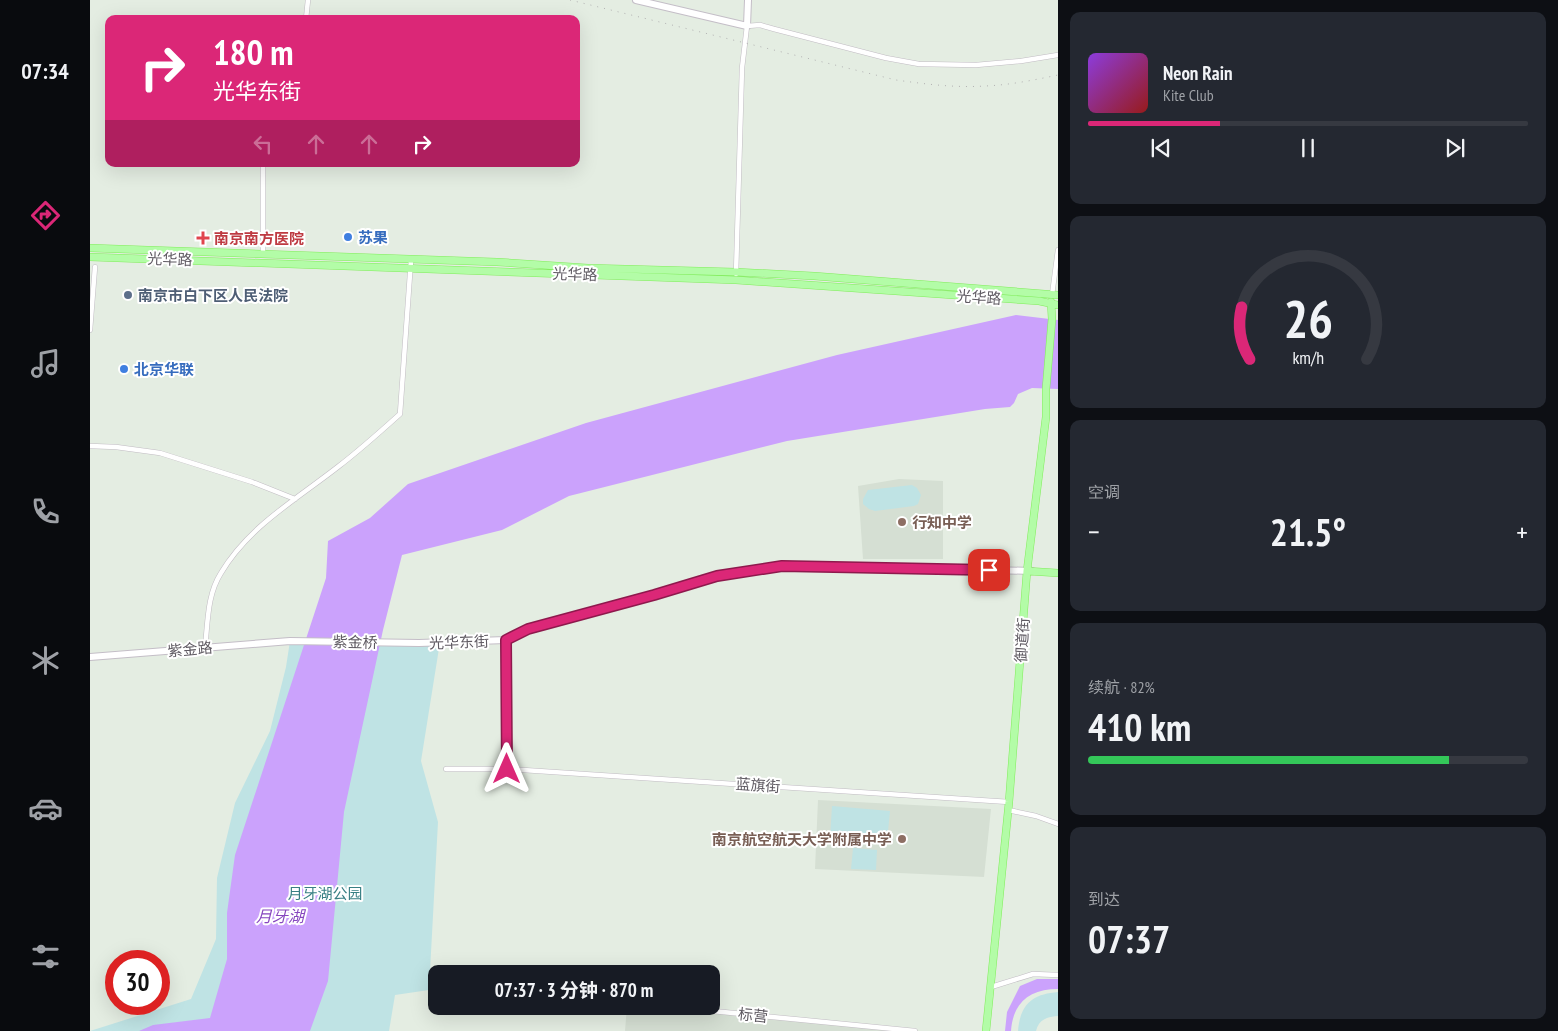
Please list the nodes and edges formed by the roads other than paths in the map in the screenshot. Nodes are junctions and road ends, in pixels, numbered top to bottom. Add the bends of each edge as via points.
1 (308, 0) edge
2 (636, 0) edge
3 (748, 0) edge
4 (306, 15) edge
5 (748, 26) junction
6 (1058, 55) edge
7 (263, 167) edge
8 (90, 248) edge
9 (1058, 250) edge
10 (263, 254) junction
11 (90, 257) edge
12 (410, 264) junction
13 (95, 267) dead end
14 (736, 276) junction
15 (1055, 295) edge
16 (1055, 305) edge
17 (90, 330) edge
18 (90, 446) edge
19 (296, 499) junction
20 (1027, 571) junction
21 (1058, 573) edge
22 (506, 640) junction
23 (290, 641) joint
24 (420, 643) joint
25 (205, 647) junction
26 (90, 657) edge
27 (446, 769) dead end
28 (507, 769) junction
29 (1009, 802) junction
30 (1008, 810) junction
31 (1058, 824) edge
32 (1058, 975) edge
33 (991, 987) junction
34 (720, 1012) edge
35 (915, 1031) edge
36 (986, 1031) edge

1 - 4 street
2 - 5 street
3 - 5 street
5 - 6 street via 760,24 919,64 976,65
5 - 14 street via 742,68
7 - 10 street
8 - 10 main road, 光华路
9 - 15 street
10 - 12 main road, 光华路
11 - 12 main road, 光华路
12 - 14 main road, 光华路
12 - 19 street via 400,414
13 - 17 street
14 - 15 main road, 光华路 via 814,276
14 - 16 main road, 光华路
15 - 16 main road, 御道街
16 - 20 main road, 御道街 via 1046,417
18 - 19 street via 160,453
19 - 25 street via 266,520 220,574 209,603
20 - 21 main road
20 - 22 street, 光华东街 via 782,566 717,576 528,629
20 - 29 main road, 御道街
22 - 24 street, 光华东街
22 - 28 street
23 - 24 street, 紫金桥
23 - 25 street, 紫金路
25 - 26 street, 紫金路
27 - 28 street, 蓝旗街
28 - 29 street, 蓝旗街
29 - 30 main road, 御道街
30 - 31 street
30 - 33 main road, 御道街
32 - 33 street via 1033,974
33 - 36 main road, 御道街
34 - 35 street, 标营

